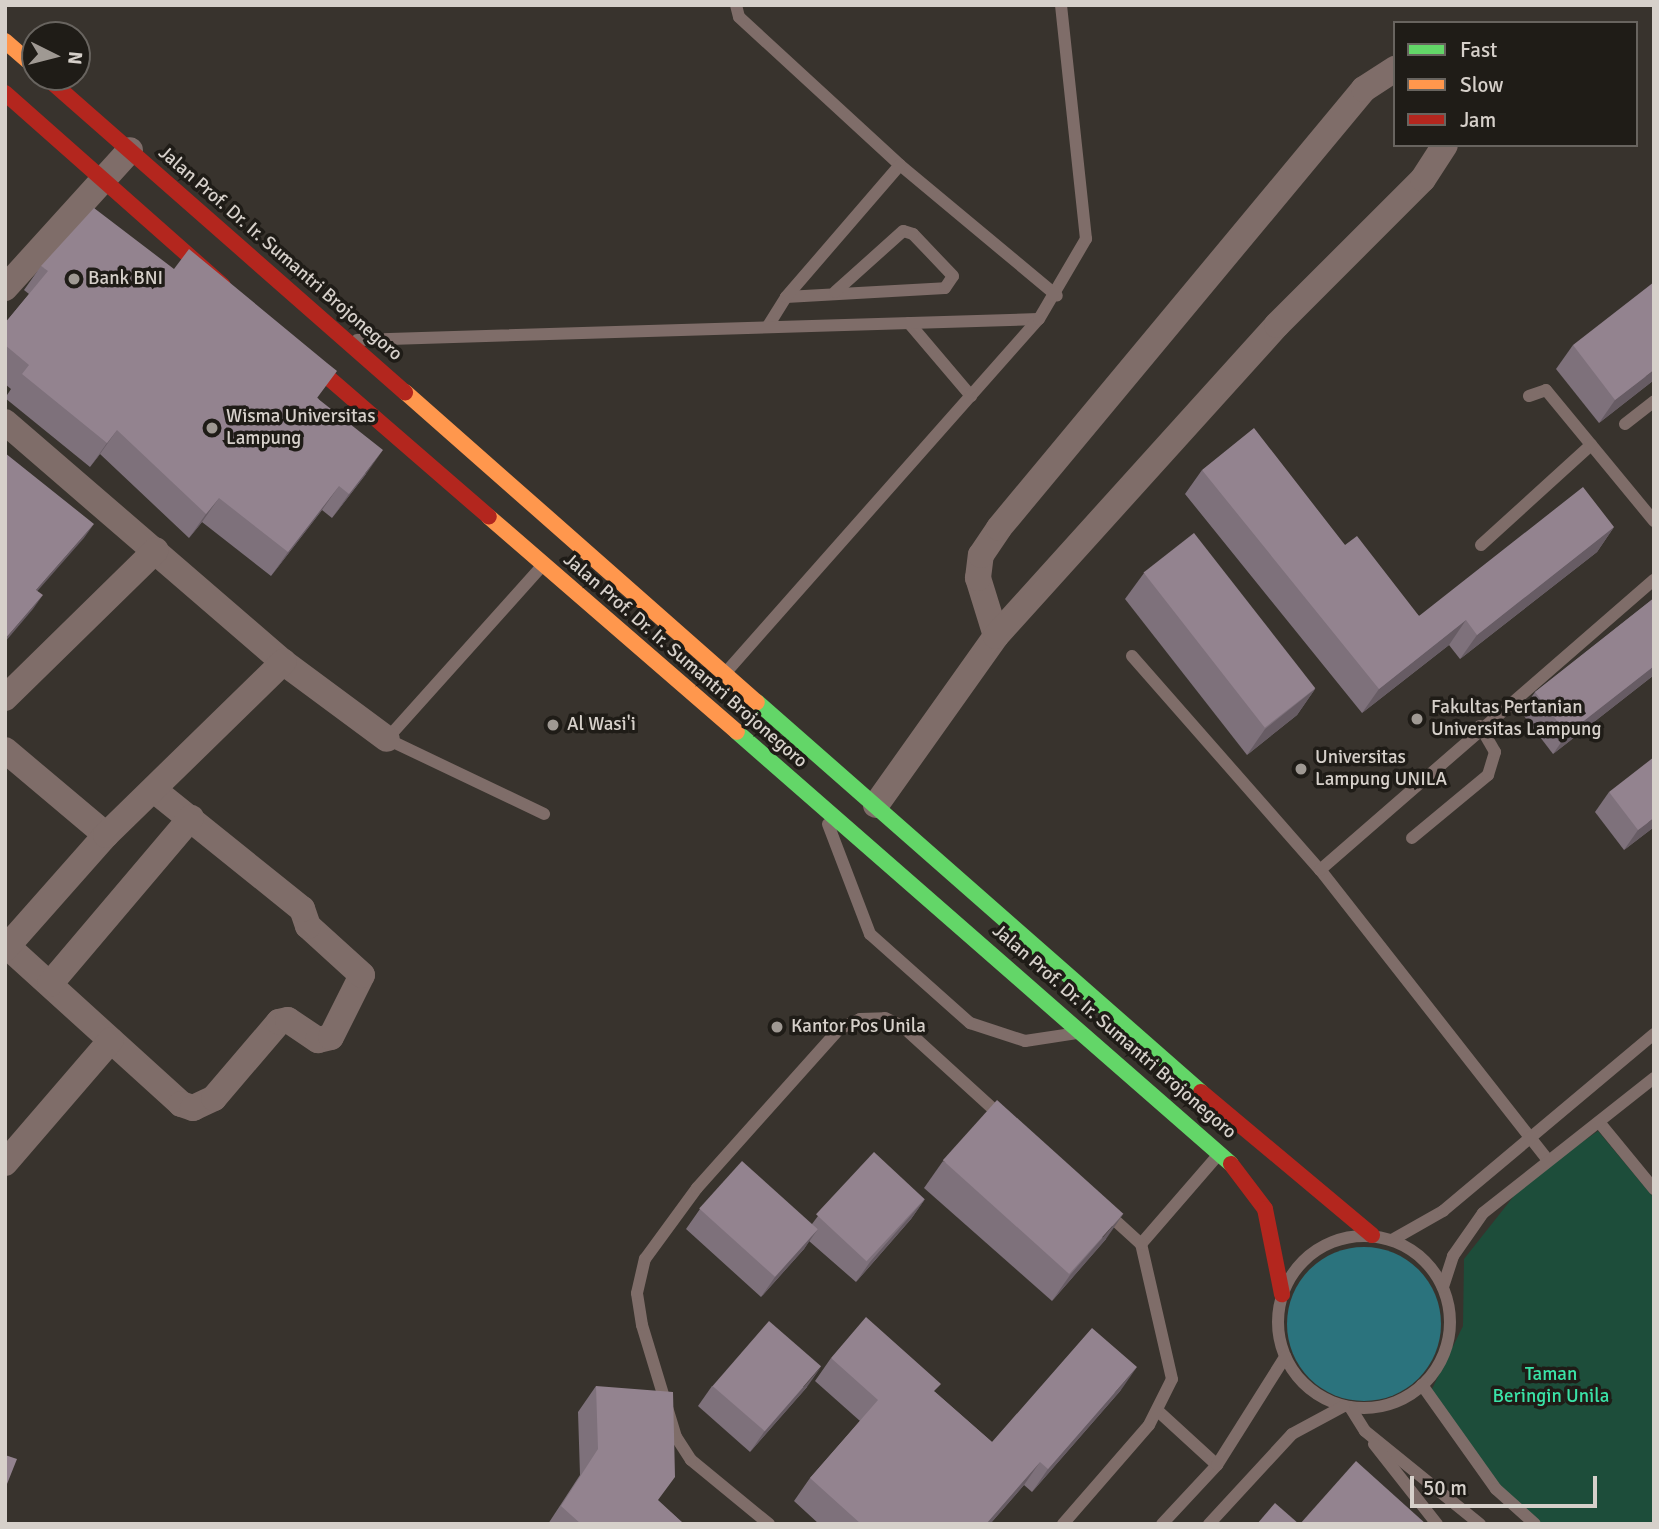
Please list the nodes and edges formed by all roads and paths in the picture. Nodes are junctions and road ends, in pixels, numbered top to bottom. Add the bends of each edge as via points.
1 (736, 5) edge
2 (1061, 5) edge
3 (5, 41) edge
4 (21, 55) edge
5 (1393, 70) edge
6 (62, 91) edge
7 (5, 93) edge
8 (1444, 147) edge
9 (130, 150) junction
10 (900, 165) junction
11 (103, 181) junction
12 (5, 288) edge
13 (835, 292) junction
14 (1057, 296) junction
15 (786, 297) junction
16 (239, 300) edge
17 (1039, 319) junction
18 (909, 323) junction
19 (768, 327) junction
20 (281, 337) edge
21 (346, 340) junction
22 (971, 396) junction
23 (1529, 396) dead end
24 (1654, 401) edge
25 (5, 422) edge
26 (1625, 424) dead end
27 (1591, 445) junction
28 (1654, 522) edge
29 (569, 537) junction
30 (1481, 545) dead end
31 (156, 550) junction
32 (543, 565) junction
33 (1654, 580) edge
34 (996, 636) junction
35 (1132, 656) dead end
36 (283, 662) junction
37 (725, 673) junction
38 (5, 698) edge
39 (1480, 726) junction
40 (387, 739) junction
41 (5, 750) edge
42 (154, 790) junction
43 (876, 805) junction
44 (822, 809) junction
45 (544, 814) dead end
46 (191, 818) junction
47 (106, 835) junction
48 (1412, 838) dead end
49 (1320, 870) junction
50 (6, 948) edge
51 (50, 984) junction
52 (1106, 1003) junction
53 (1083, 1031) junction
54 (1654, 1034) edge
55 (111, 1040) junction
56 (1654, 1078) edge
57 (1599, 1122) junction
58 (1018, 1131) edge
59 (1527, 1138) junction
60 (1221, 1151) junction
61 (1547, 1159) junction
62 (5, 1163) edge
63 (1654, 1189) edge
64 (1100, 1206) edge
65 (1372, 1235) junction
66 (1392, 1240) junction
67 (1142, 1244) junction
68 (1443, 1287) junction
69 (1282, 1294) junction
70 (1285, 1357) junction
71 (1422, 1385) junction
72 (1347, 1406) junction
73 (1158, 1411) junction
74 (1365, 1431) junction
75 (1217, 1465) junction
76 (769, 1524) edge
77 (1063, 1524) edge
78 (1163, 1524) edge
79 (1209, 1524) edge
80 (1437, 1524) edge
81 (1480, 1524) edge
82 (1535, 1524) edge

1 - 10 lane via 739,17
2 - 14 lane via 1086,239
3 - 4 street
5 - 34 street via 1364,89 999,528 981,555 978,578
6 - 9 street, Jalan Prof. Dr. Ir. Sumantri Brojonegoro
7 - 11 street
8 - 34 street via 1423,179 1277,325
9 - 11 street
9 - 21 street, Jalan Prof. Dr. Ir. Sumantri Brojonegoro
10 - 14 lane
10 - 15 lane
11 - 12 street
11 - 16 street
13 - 13 lane via 945,288 953,276 914,234 903,231
13 - 15 lane
14 - 17 lane
15 - 19 lane
17 - 18 lane
17 - 22 lane
18 - 19 lane
18 - 22 lane
19 - 21 lane
20 - 32 street, Jalan Prof. Dr. Ir. Sumantri Brojonegoro
21 - 29 street, Jalan Prof. Dr. Ir. Sumantri Brojonegoro
22 - 37 lane
23 - 27 lane via 1546,390
24 - 26 lane
25 - 31 street
27 - 28 lane
27 - 30 lane
29 - 32 street
29 - 37 street, Jalan Prof. Dr. Ir. Sumantri Brojonegoro
31 - 36 street
31 - 38 street
32 - 40 lane
32 - 44 street, Jalan Prof. Dr. Ir. Sumantri Brojonegoro
33 - 39 lane
34 - 43 street
35 - 49 lane
36 - 40 street
36 - 42 street
37 - 43 street, Jalan Prof. Dr. Ir. Sumantri Brojonegoro
39 - 48 lane via 1495,752 1488,775
39 - 49 lane
40 - 45 lane
41 - 47 street
42 - 46 street
42 - 47 street
43 - 52 street, Jalan Prof. Dr. Ir. Sumantri Brojonegoro
44 - 53 street, Jalan Prof. Dr. Ir. Sumantri Brojonegoro
44 - 53 lane via 870,934 970,1023 1025,1041
46 - 51 street
46 - 55 street via 302,909 308,926 362,975 360,988 331,1037 318,1040 288,1020 279,1021 214,1098 193,1108
47 - 50 street
49 - 59 lane
50 - 51 street
51 - 55 street
52 - 53 lane
52 - 65 street, Jalan Prof. Dr. Ir. Sumantri Brojonegoro via 1304,1183
53 - 60 street, Jalan Prof. Dr. Ir. Sumantri Brojonegoro
54 - 59 lane
55 - 62 street
56 - 57 lane
57 - 61 lane
57 - 63 lane
58 - 76 lane via 902,1026 885,1018 860,1019 839,1029 696,1188 645,1259 637,1293 642,1325 676,1437 691,1460
59 - 61 lane
59 - 66 lane via 1443,1211
60 - 67 lane
60 - 69 street, Jalan Prof. Dr. Ir. Sumantri Brojonegoro via 1265,1209
61 - 68 lane via 1483,1213 1453,1256
64 - 67 lane
65 - 66 lane
65 - 69 lane via 1334,1240 1302,1261
66 - 68 lane via 1413,1250
67 - 73 lane via 1172,1379
68 - 71 lane via 1450,1322 1445,1345
69 - 70 lane via 1278,1315
70 - 72 lane via 1319,1396
70 - 75 lane
71 - 72 lane via 1400,1400
71 - 82 lane via 1496,1489
72 - 74 lane
72 - 79 lane via 1292,1434
73 - 75 lane
73 - 77 lane
74 - 80 lane
74 - 81 lane
75 - 78 lane

